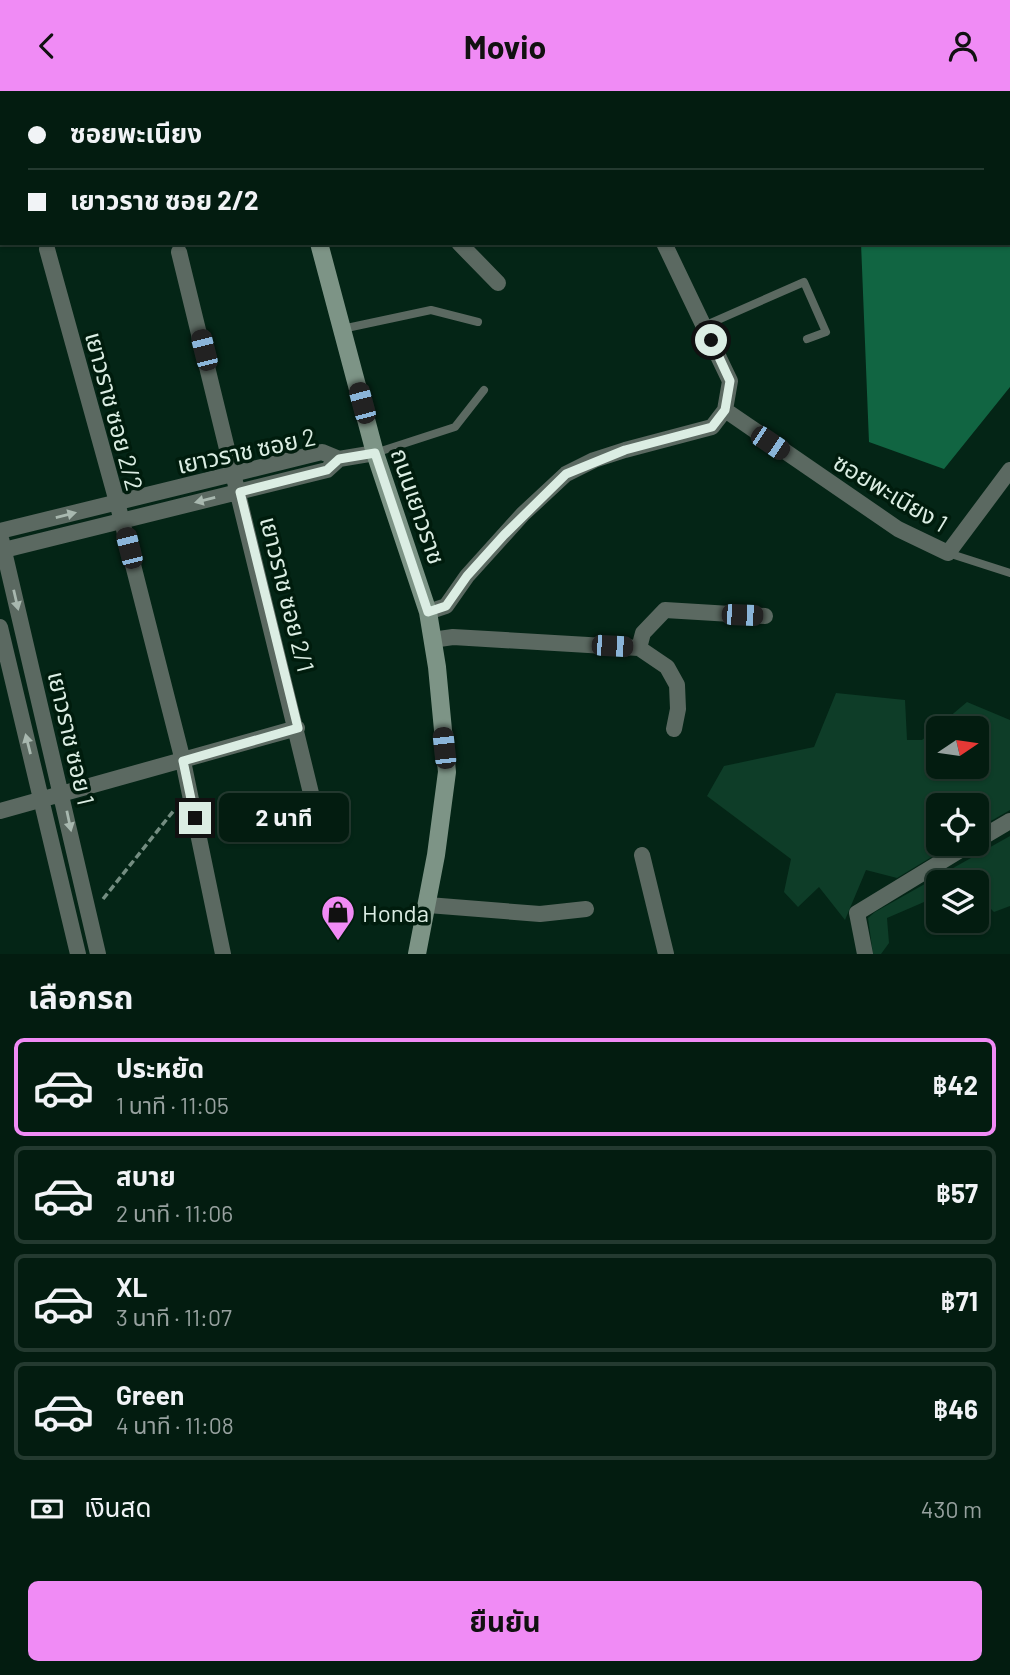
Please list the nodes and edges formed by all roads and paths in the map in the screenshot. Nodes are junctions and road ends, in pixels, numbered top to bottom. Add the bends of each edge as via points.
1 (320, 245) edge
2 (461, 245) edge
3 (669, 245) edge
4 (47, 249) dead end
5 (179, 252) dead end
6 (498, 282) dead end
7 (478, 322) dead end
8 (704, 326) junction
9 (342, 329) junction
10 (807, 339) dead end
11 (484, 390) dead end
12 (725, 410) junction
13 (375, 453) junction
14 (339, 459) junction
15 (236, 474) junction
16 (1008, 474) edge
17 (240, 492) junction
18 (117, 502) junction
19 (122, 521) junction
20 (1, 541) edge
21 (948, 553) junction
22 (1010, 573) edge
23 (428, 612) junction
24 (765, 616) dead end
25 (0, 627) edge
26 (432, 640) junction
27 (639, 648) junction
28 (37, 689) junction
29 (16, 694) junction
30 (298, 728) junction
31 (674, 729) dead end
32 (183, 761) junction
33 (189, 791) junction
34 (63, 795) junction
35 (42, 800) junction
36 (0, 811) edge
37 (1010, 821) edge
38 (319, 825) dead end
39 (989, 833) edge
40 (642, 855) dead end
41 (951, 856) edge
42 (428, 905) junction
43 (586, 909) dead end
44 (89, 915) junction
45 (74, 937) junction
46 (78, 954) edge
47 (98, 954) edge
48 (223, 954) edge
49 (417, 954) edge
50 (666, 954) edge
51 (865, 954) edge

1 - 9 main road, ถนนเยาวราช
2 - 6 street
3 - 8 street
4 - 18 street, เยาวราช ซอย 2/2
5 - 15 street, เยาวราช ซอย 2/1
7 - 9 lane via 431,310
8 - 10 lane via 804,282 825,332
8 - 12 street via 730,381
9 - 13 main road, ถนนเยาวราช
11 - 13 lane via 455,427
12 - 21 street, ซอยพะเนียง 1 via 898,529
12 - 23 street via 712,427 625,450 566,474 504,535 446,606
13 - 14 street, เยาวราช ซอย 2
13 - 23 main road, ถนนเยาวราช
14 - 15 street, เยาวราช ซอย 2 via 323,452
14 - 17 street, เยาวราช ซอย 2 via 327,470
15 - 17 street, เยาวราช ซอย 2/1
15 - 18 street, เยาวราช ซอย 2
16 - 21 street, ซอยพะเนียง 1
17 -> 19 street, เยาวราช ซอย 2
17 - 30 street, เยาวราช ซอย 2/1
18 - 19 street, เยาวราช ซอย 2/2
20 -> 18 street, เยาวราช ซอย 2
19 - 20 street, เยาวราช ซอย 2
19 - 32 street, เยาวราช ซอย 2/2
20 -> 28 street, เยาวราช ซอย 1
21 - 22 lane
23 - 26 main road, ถนนเยาวราช
24 - 27 street via 665,610 643,633
25 - 29 street, เยาวราช ซอย 1
26 - 27 street via 453,636
26 - 42 main road, ถนนเยาวราช via 447,772
27 - 31 street via 667,667 677,685
28 - 29 street
28 - 34 street, เยาวราช ซอย 1
35 -> 29 street, เยาวราช ซอย 1
30 - 32 street
30 - 38 street, เยาวราช ซอย 2/1
32 - 33 street, เยาวราช ซอย 2/2
32 - 34 street
33 - 44 path
33 - 48 street, เยาวราช ซอย 2/2
34 - 35 street
34 -> 44 street, เยาวราช ซอย 1
35 - 36 street
35 - 45 street, เยาวราช ซอย 1
37 - 39 street
40 - 50 street
41 - 51 street via 858,913
42 - 43 street via 540,914
42 - 49 main road, ถนนเยาวราช
44 - 45 street
44 - 47 street, เยาวราช ซอย 1
45 - 46 street, เยาวราช ซอย 1

